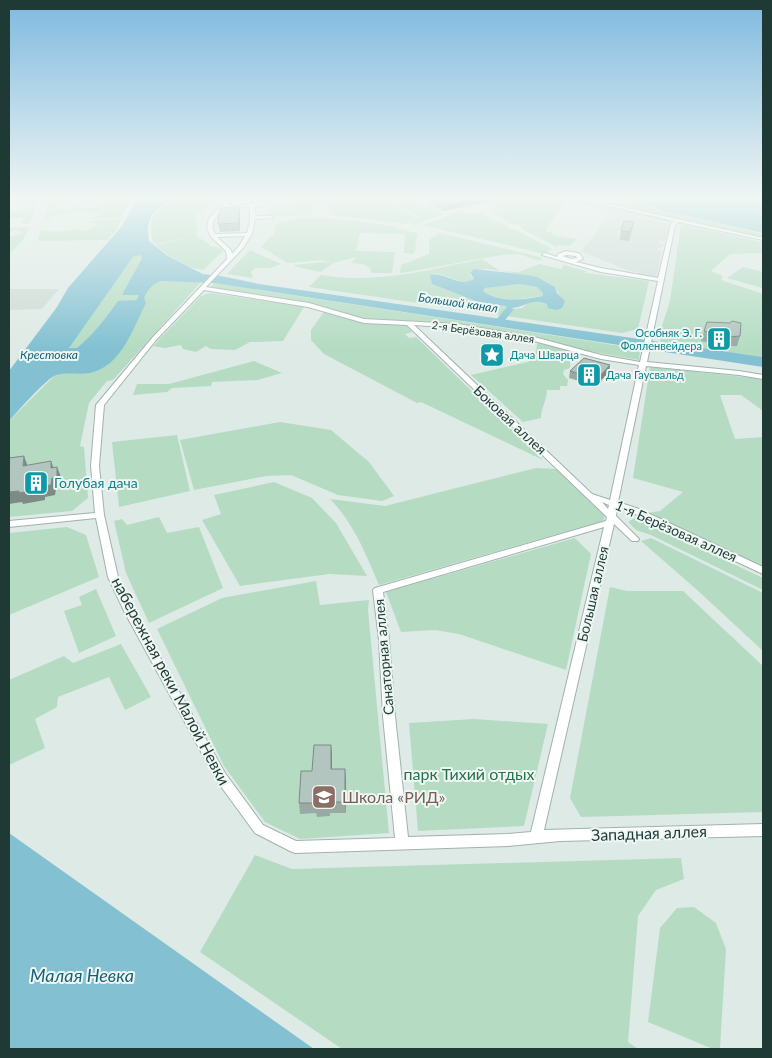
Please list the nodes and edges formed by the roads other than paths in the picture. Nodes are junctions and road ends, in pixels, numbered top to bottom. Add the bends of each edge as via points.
1 (228, 249) edge
2 (239, 249) edge
3 (668, 249) edge
4 (545, 255) dead end
5 (229, 259) junction
6 (662, 280) junction
7 (205, 285) junction
8 (408, 324) junction
9 (643, 364) junction
10 (763, 377) edge
11 (588, 495) junction
12 (614, 503) junction
13 (100, 515) junction
14 (614, 522) junction
15 (9, 524) edge
16 (635, 539) dead end
17 (763, 571) edge
18 (763, 830) edge
19 (536, 838) junction
20 (402, 843) junction

1 - 5 street
2 - 5 street, набережная реки Малой Невки
3 - 6 street
4 - 6 street via 601,270
5 - 7 street, набережная реки Малой Невки
6 - 9 street, Большая аллея
7 - 8 street, 2-я Берёзовая аллея via 309,304 364,321
7 - 13 street, набережная реки Малой Невки via 154,339 100,405 95,466
8 - 9 street, 2-я Берёзовая аллея via 444,325 508,334
8 - 11 street, Боковая аллея
9 - 10 street, 2-я Берёзовая аллея
9 - 12 street, Большая аллея
11 - 12 street, 1-я Берёзовая аллея
11 - 14 street, Боковая аллея
12 - 14 street, Большая аллея
12 - 17 street, 1-я Берёзовая аллея
13 - 15 street
13 - 20 street, набережная реки Малой Невки via 113,577 130,613 221,777 259,829 295,847
14 - 16 street, Боковая аллея
14 - 19 street, Большая аллея
14 - 20 street, Санаторная аллея via 378,590
18 - 19 street, Западная аллея
19 - 20 street, набережная реки Малой Невки

